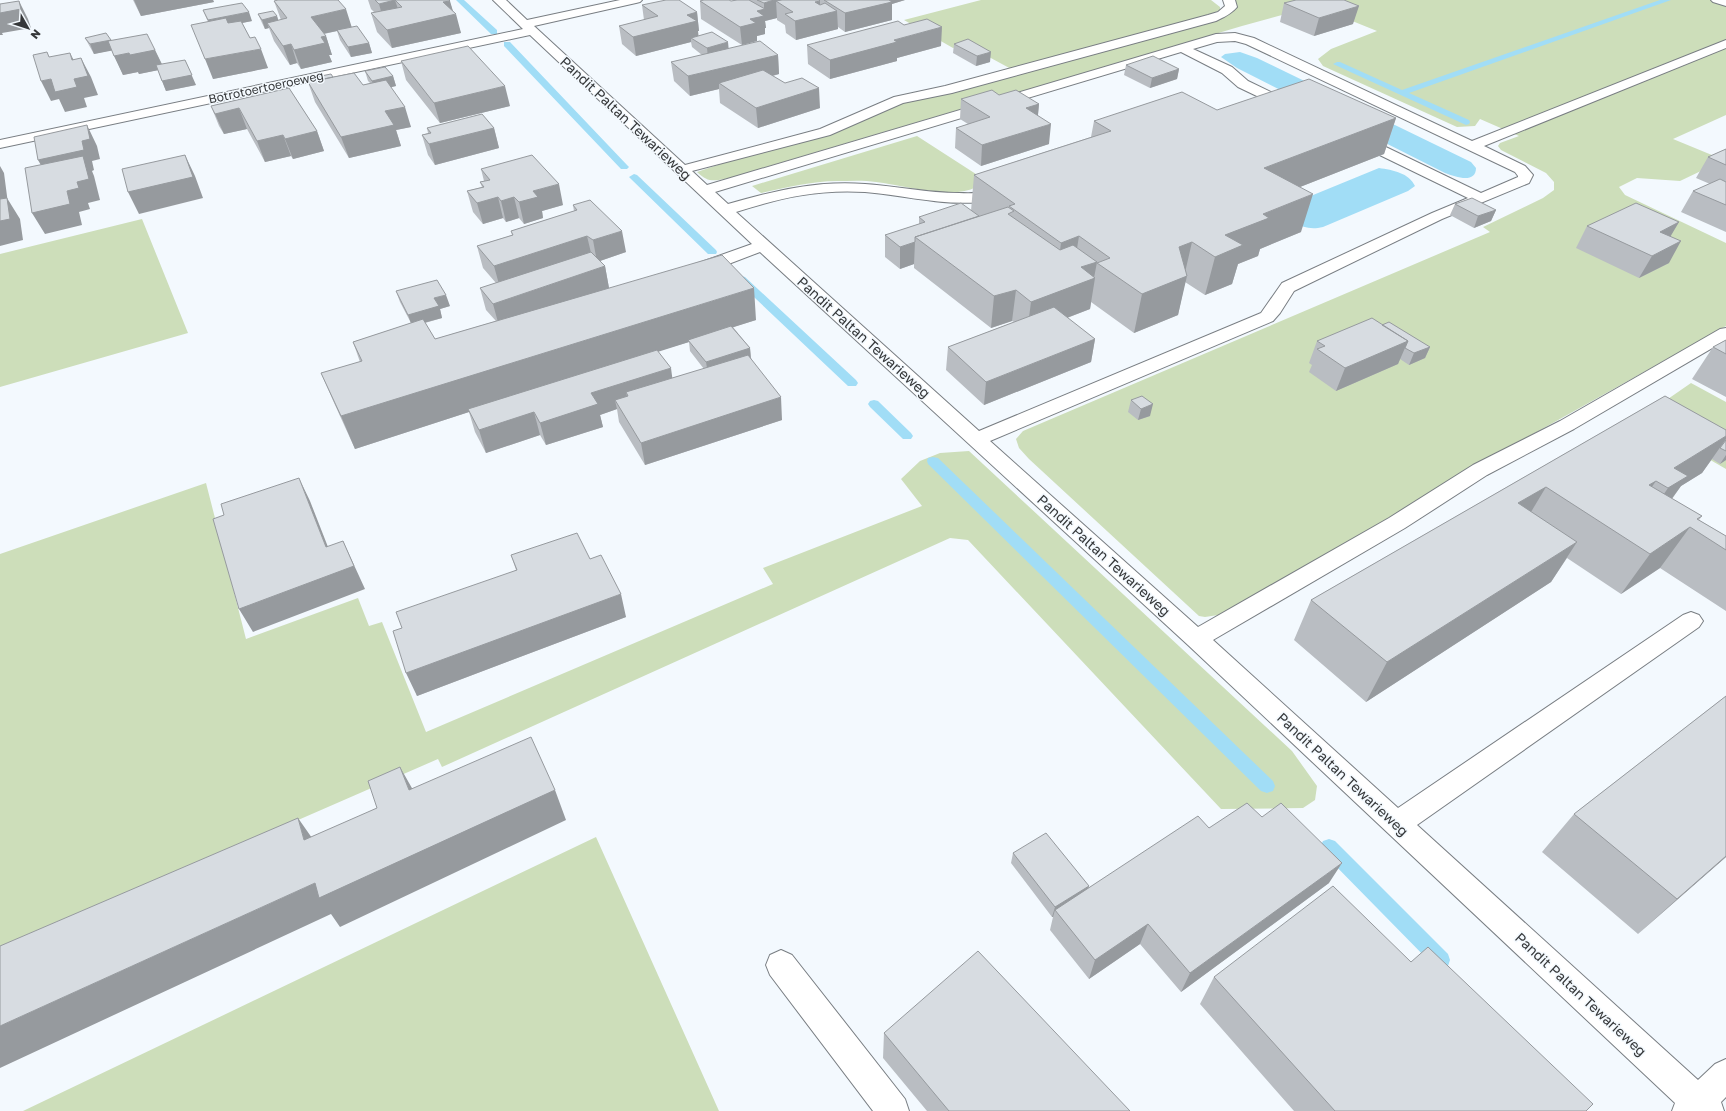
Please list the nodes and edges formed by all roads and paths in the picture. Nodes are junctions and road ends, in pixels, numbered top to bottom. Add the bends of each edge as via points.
1 (499, 0) edge
2 (636, 0) edge
3 (1229, 0) edge
4 (1717, 0) edge
5 (1726, 3) edge
6 (529, 28) junction
7 (1726, 44) edge
8 (1182, 48) junction
9 (1300, 112) edge
10 (1343, 132) edge
11 (0, 144) edge
12 (1472, 146) junction
13 (681, 170) junction
14 (1015, 187) edge
15 (704, 191) junction
16 (1480, 198) junction
17 (725, 210) junction
18 (763, 245) junction
19 (683, 275) edge
20 (1726, 332) edge
21 (977, 439) junction
22 (1691, 621) dead end
23 (1196, 640) junction
24 (1397, 824) junction
25 (781, 965) dead end
26 (1726, 1075) edge
27 (1698, 1108) edge
28 (893, 1111) edge

1 - 6 street, Pandit Paltan Tewarieweg
2 - 6 street, Botrotoertoeroeweg
3 - 13 street via 1231,7 1212,18 947,90 899,100 825,132
4 - 5 street
6 - 11 street, Botrotoertoeroeweg
6 - 13 street, Pandit Paltan Tewarieweg via 608,99
7 - 12 street
8 - 9 street via 1227,70 1243,84
8 - 12 street via 1216,38 1235,37 1250,41
8 - 15 street
10 - 16 street
12 - 16 street via 1520,169 1526,175 1524,180
13 - 15 street, Pandit Paltan Tewarieweg
14 - 17 street via 981,197 958,198 835,187 775,194
15 - 17 street, Pandit Paltan Tewarieweg
16 - 21 street via 1288,287 1275,310 1267,317
17 - 18 street, Pandit Paltan Tewarieweg
18 - 19 street
18 - 21 street, Pandit Paltan Tewarieweg
20 - 23 street via 1567,425 1480,470 1397,523
21 - 23 street, Pandit Paltan Tewarieweg
22 - 24 street
23 - 24 street, Pandit Paltan Tewarieweg
24 - 27 street, Pandit Paltan Tewarieweg
25 - 28 street
26 - 27 street

